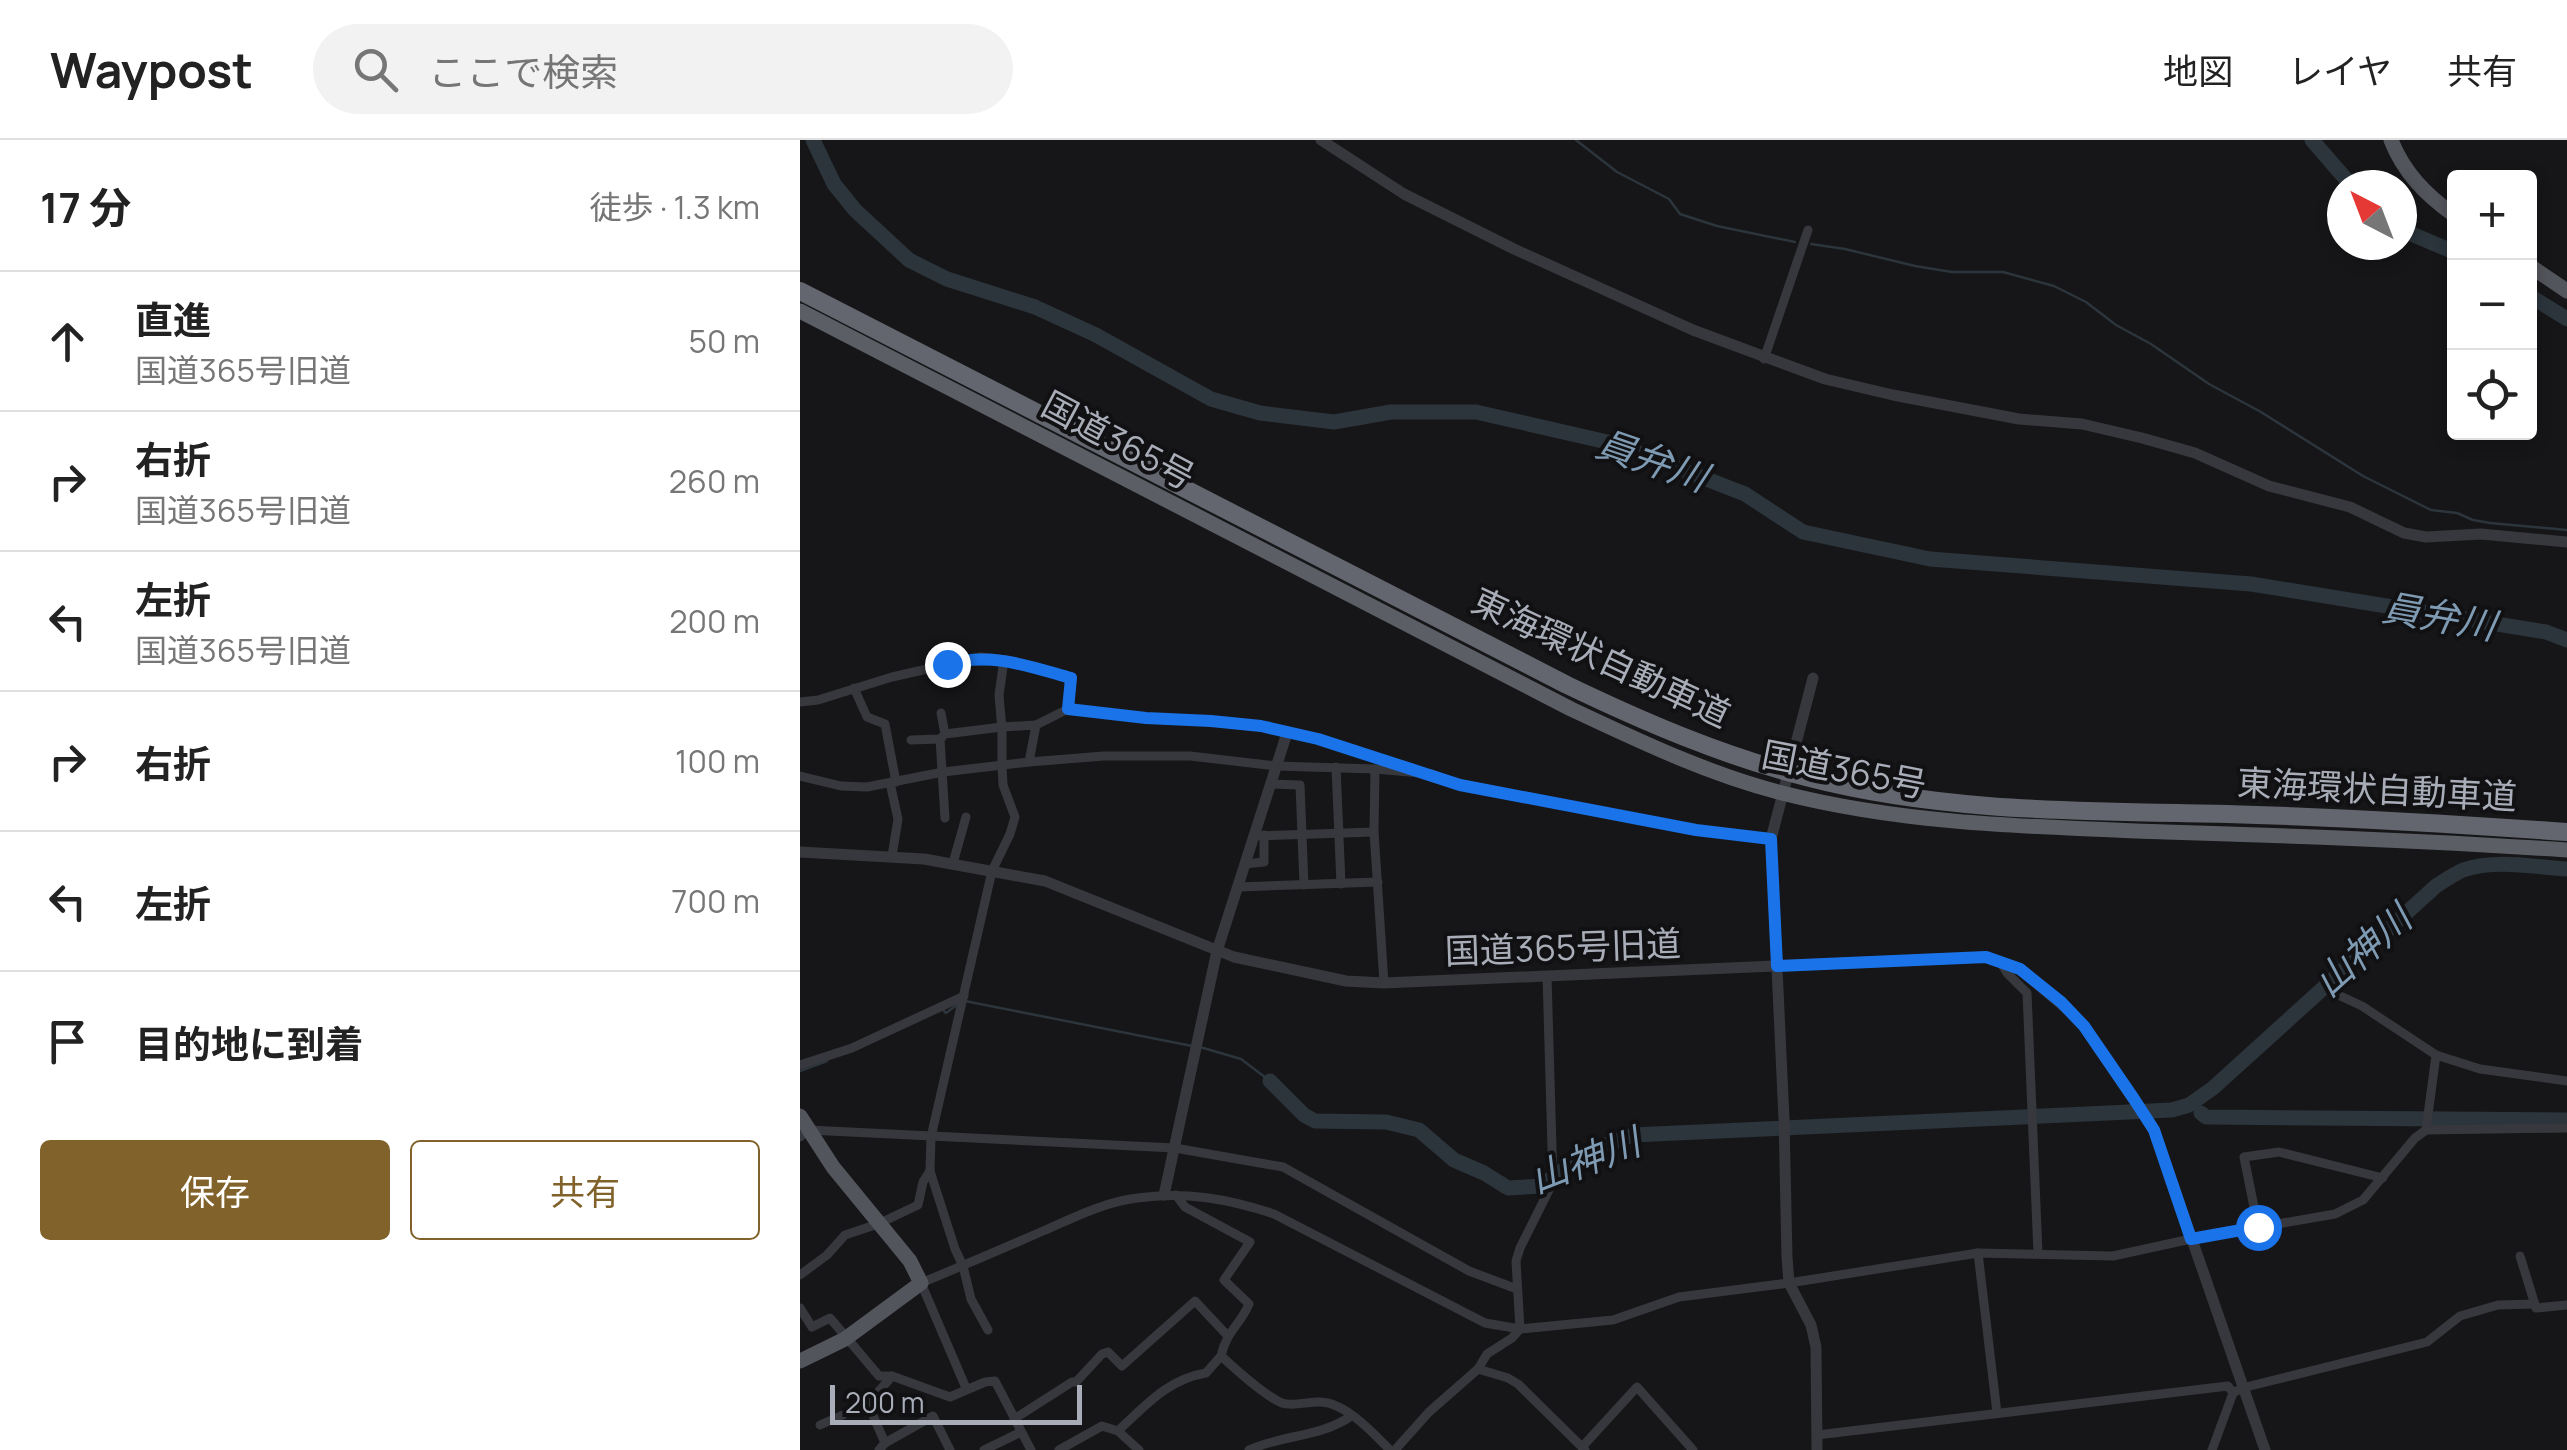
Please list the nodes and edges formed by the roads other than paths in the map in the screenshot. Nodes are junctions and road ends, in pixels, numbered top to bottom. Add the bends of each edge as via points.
1 (1321, 140) edge
2 (2391, 140) edge
3 (2447, 210) edge
4 (1808, 230) dead end
5 (2537, 271) edge
6 (800, 283) edge
7 (2567, 291) edge
8 (800, 292) edge
9 (800, 311) edge
10 (1764, 358) junction
11 (2567, 542) edge
12 (1004, 660) junction
13 (1813, 678) dead end
14 (854, 688) junction
15 (800, 702) edge
16 (1068, 709) junction
17 (941, 713) dead end
18 (1036, 725) junction
19 (1002, 726) junction
20 (1287, 733) junction
21 (942, 737) junction
22 (911, 740) dead end
23 (1029, 762) junction
24 (1789, 764) junction
25 (1002, 766) junction
26 (1277, 766) junction
27 (1336, 768) junction
28 (1375, 769) junction
29 (941, 772) junction
30 (1432, 774) junction
31 (800, 776) edge
32 (893, 782) junction
33 (1271, 784) junction
34 (1782, 793) junction
35 (966, 817) dead end
36 (945, 818) dead end
37 (2567, 824) edge
38 (1374, 832) junction
39 (2567, 832) edge
40 (1339, 833) junction
41 (1301, 834) junction
42 (1259, 835) junction
43 (1771, 839) junction
44 (2567, 850) edge
45 (800, 852) edge
46 (892, 856) junction
47 (953, 863) junction
48 (992, 870) junction
49 (1378, 882) junction
50 (1341, 884) junction
51 (1304, 885) junction
52 (1238, 887) junction
53 (1217, 951) junction
54 (2000, 960) junction
55 (1777, 966) junction
56 (1547, 976) junction
57 (1384, 983) junction
58 (2336, 994) dead end
59 (964, 996) junction
60 (2436, 1055) junction
61 (800, 1065) edge
62 (2567, 1081) edge
63 (2426, 1123) junction
64 (803, 1128) edge
65 (2567, 1128) edge
66 (931, 1137) junction
67 (1175, 1148) junction
68 (930, 1171) junction
69 (2384, 1178) junction
70 (1170, 1195) junction
71 (878, 1224) junction
72 (2258, 1227) junction
73 (2191, 1239) junction
74 (1978, 1253) junction
75 (2038, 1253) junction
76 (2520, 1256) dead end
77 (963, 1266) junction
78 (800, 1276) edge
79 (1789, 1283) junction
80 (922, 1284) junction
81 (1517, 1289) junction
82 (2535, 1304) junction
83 (2567, 1306) edge
84 (800, 1308) edge
85 (1520, 1329) junction
86 (988, 1330) dead end
87 (1226, 1334) junction
88 (845, 1339) junction
89 (1220, 1356) junction
90 (800, 1360) edge
91 (1478, 1370) junction
92 (892, 1376) junction
93 (966, 1388) junction
94 (2237, 1390) junction
95 (950, 1396) junction
96 (868, 1404) junction
97 (1997, 1413) junction
98 (933, 1416) junction
99 (1351, 1416) junction
100 (1014, 1419) junction
101 (820, 1424) dead end
102 (1118, 1431) junction
103 (1021, 1432) junction
104 (1816, 1435) junction
105 (882, 1447) edge
106 (1584, 1449) edge
107 (950, 1450) edge
108 (984, 1450) edge
109 (1031, 1450) edge
110 (1059, 1450) edge
111 (1137, 1450) edge
112 (1250, 1450) edge
113 (1393, 1450) edge
114 (1693, 1450) edge
115 (1816, 1450) edge
116 (2212, 1450) edge
117 (2265, 1450) edge

1 - 10 street via 1404,194 1482,233
2 - 3 main road via 2413,179
4 - 10 street
5 - 7 main road
6 - 24 highway, 国道365号 via 1572,678 1683,729
8 - 39 highway, 東海環状自動車道 via 1567,685 1754,762 1862,790 1991,807 2341,817
9 - 34 highway, 国道365号 via 1571,708 1691,763
10 - 11 street via 1893,395 2142,438 2270,486 2350,507 2404,533
12 - 14 street via 960,660
12 - 16 street via 1071,678
12 - 19 street
13 - 24 street
14 - 15 street
14 - 32 street via 867,717 885,724
16 - 18 street
16 - 20 street
17 - 21 street
18 - 19 street
18 - 23 street
19 - 21 street
19 - 25 street
20 - 26 street
20 - 30 street
21 - 22 street
21 - 29 street
23 - 25 street
23 - 26 street via 1190,756
24 - 34 street
24 - 37 highway, 国道365号 via 1960,797
25 - 29 street
25 - 48 street via 1016,817
26 - 27 street
26 - 33 street
27 - 28 street
27 - 40 street
28 - 30 street
28 - 38 street
29 - 32 street
29 - 36 street
30 - 43 street via 1460,785
31 - 32 street via 841,786
32 - 46 street via 898,818
33 - 41 street via 1300,785
33 - 42 street
34 - 43 street
34 - 44 highway, 国道365号 via 1870,811 2017,826
35 - 47 street
38 - 40 street
38 - 49 street
40 - 41 street
40 - 50 street
41 - 42 street
41 - 51 street
42 - 52 street
43 - 55 street
45 - 46 street, 国道365号旧道
46 - 47 street, 国道365号旧道
47 - 48 street, 国道365号旧道
48 - 53 street, 国道365号旧道 via 1062,886
48 - 59 street
49 - 50 street
49 - 57 street
50 - 51 street
51 - 52 street
52 - 53 street
53 - 57 street, 国道365号旧道 via 1346,981
53 - 67 street
54 - 55 street, 国道365号旧道
54 - 73 street via 2020,969 2084,1026 2154,1130
54 - 75 street via 2027,993
55 - 56 street, 国道365号旧道
55 - 79 street
56 - 57 street, 国道365号旧道
56 - 81 street via 1553,1176 1520,1248
58 - 60 street
59 - 61 street
59 - 66 street
60 - 62 street via 2480,1069
60 - 63 street
63 - 65 street
63 - 69 street
64 - 66 street
64 - 71 main road
66 - 67 street
66 - 68 street
67 - 70 street
67 - 81 street via 1283,1168 1469,1271
68 - 71 street via 918,1205
68 - 77 street
69 - 72 street via 2346,1210
69 - 72 street via 2279,1152 2244,1158
70 - 77 street via 1095,1209
70 - 85 street via 1274,1214 1485,1323
70 - 87 street via 1250,1242 1224,1280 1249,1304
71 - 78 street via 845,1235
71 - 80 main road
72 - 73 street
73 - 75 street via 2113,1256
73 - 94 street via 2220,1314
74 - 75 street
74 - 79 street
74 - 97 street
76 - 82 street
77 - 80 street
77 - 86 street
79 - 85 street via 1678,1298 1613,1320
79 - 104 street via 1814,1336
80 - 88 main road
80 - 93 street
81 - 85 street
82 - 83 street
82 - 94 street via 2498,1305 2460,1316 2427,1342
84 - 88 street via 812,1326 830,1318
85 - 91 street via 1487,1354
87 - 89 street
87 - 100 street via 1195,1301 1122,1366 1102,1354 1076,1382
88 - 90 main road
88 - 92 street via 879,1376
89 - 99 street via 1284,1404 1325,1402
89 - 102 street via 1206,1373 1164,1389
91 - 106 street via 1518,1384
91 - 113 street
92 - 95 street
92 - 96 street
93 - 95 street
93 - 100 street via 994,1381
94 - 97 street
94 - 116 street
94 - 117 street
95 - 98 street
96 - 101 street
96 - 105 street
97 - 104 street
98 - 105 street
98 - 107 street
99 - 112 street
99 - 113 street
100 - 103 street
102 - 110 street via 1102,1426
102 - 111 street
103 - 108 street
103 - 109 street
104 - 115 street
106 - 114 street via 1637,1387

